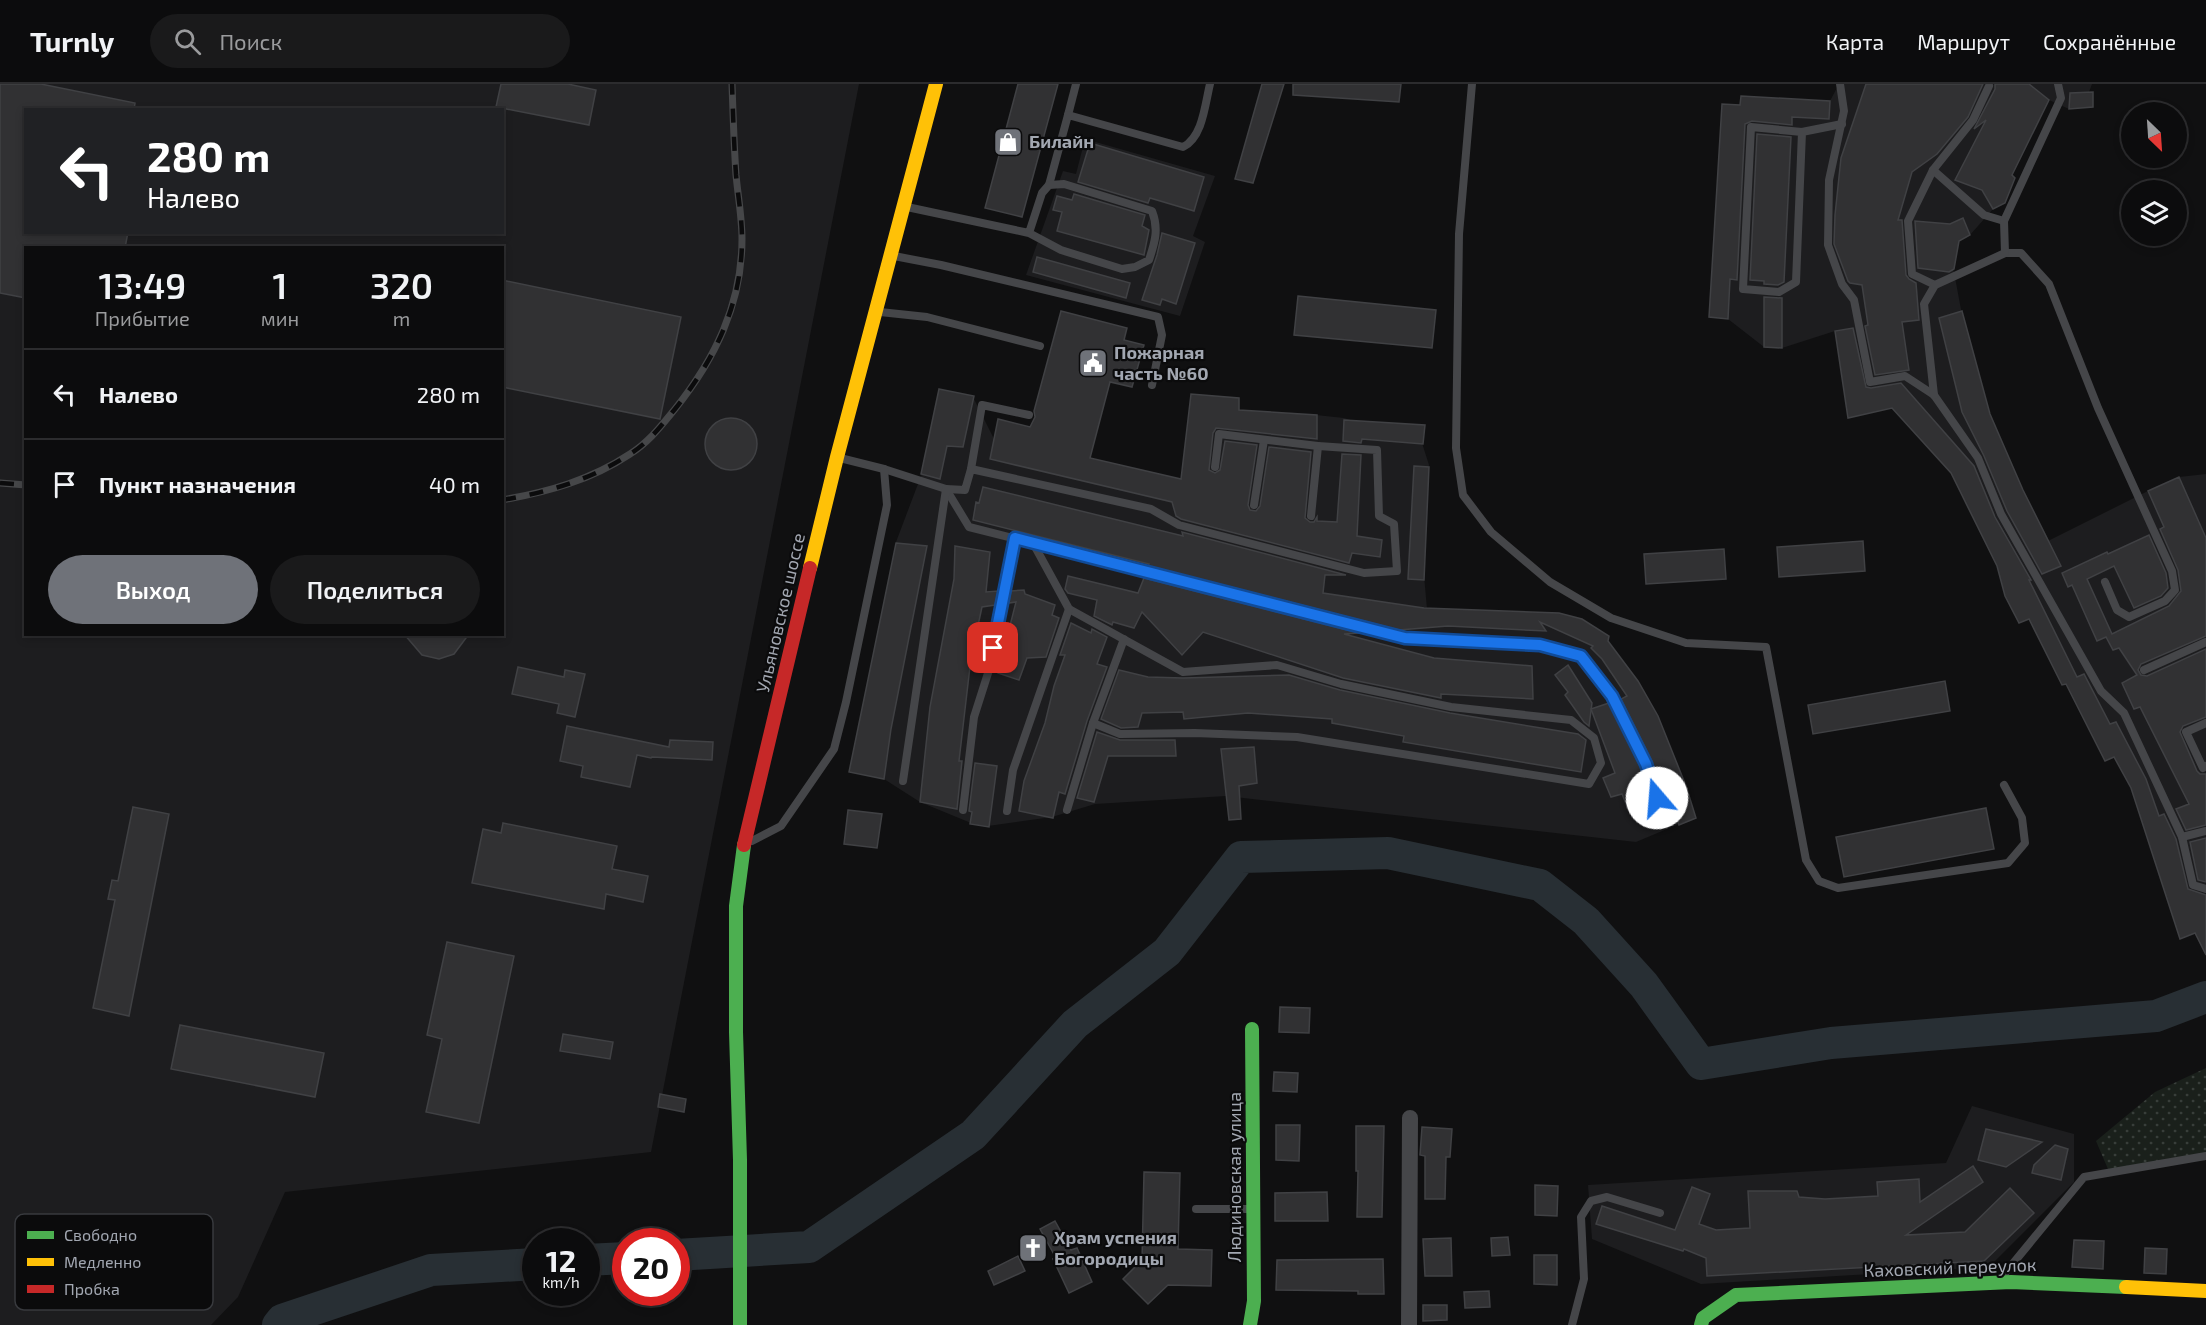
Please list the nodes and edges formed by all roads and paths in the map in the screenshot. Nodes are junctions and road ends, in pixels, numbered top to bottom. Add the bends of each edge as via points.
1 (936, 84) edge
2 (1076, 84) edge
3 (1210, 84) edge
4 (1472, 84) edge
5 (1840, 84) edge
6 (2058, 84) edge
7 (1989, 86) dead end
8 (1068, 115) junction
9 (1842, 124) junction
10 (1802, 132) junction
11 (1933, 170) junction
12 (1049, 184) junction
13 (903, 206) junction
14 (2004, 221) junction
15 (1029, 233) junction
16 (2004, 253) junction
17 (890, 256) junction
18 (1935, 285) junction
19 (876, 312) junction
20 (1040, 346) dead end
21 (1152, 385) dead end
22 (1935, 395) junction
23 (1029, 415) dead end
24 (1264, 440) junction
25 (1318, 446) junction
26 (837, 457) junction
27 (1215, 467) dead end
28 (884, 469) junction
29 (971, 469) junction
30 (946, 489) junction
31 (1254, 505) dead end
32 (1311, 516) dead end
33 (1015, 538) junction
34 (1033, 543) junction
35 (2105, 582) dead end
36 (1069, 609) junction
37 (1124, 639) junction
38 (2206, 642) edge
39 (2144, 670) dead end
40 (1093, 723) junction
41 (2206, 723) edge
42 (2206, 766) edge
43 (903, 781) dead end
44 (2004, 785) dead end
45 (963, 810) dead end
46 (1067, 810) dead end
47 (1007, 811) dead end
48 (1662, 815) dead end
49 (2206, 831) edge
50 (2182, 837) junction
51 (744, 846) junction
52 (2206, 889) edge
53 (1252, 1029) dead end
54 (1410, 1118) dead end
55 (2206, 1156) edge
56 (1196, 1209) dead end
57 (1254, 1209) junction
58 (1660, 1213) dead end
59 (1997, 1282) junction
60 (2206, 1291) edge
61 (1702, 1322) edge
62 (740, 1323) edge
63 (1250, 1325) edge
64 (1409, 1325) edge
65 (1572, 1325) edge

1 - 13 main road, Ульяновское шоссе
2 - 8 lane
3 - 8 lane via 1196,136 1183,147
4 - 44 lane via 1459,234 1456,448 1463,495 1491,532 1550,582 1611,618 1686,643 1766,647 1806,860 1819,882 1838,888 2008,863 2025,843 2022,818
5 - 9 lane
6 - 14 lane via 2061,98
7 - 11 lane via 1973,120
8 - 12 lane
9 - 10 lane
9 - 22 lane via 1829,180 1828,245 1842,284 1854,300 1870,382 1905,376
10 - 10 lane via 1796,282 1779,292 1743,289 1751,127
11 - 14 lane via 1984,215
11 - 18 lane via 1908,221 1912,274
12 - 15 lane via 1042,193
12 - 15 lane via 1065,184 1152,211 1157,224 1149,260 1122,269 1061,250
13 - 15 lane
13 - 17 main road, Ульяновское шоссе
14 - 16 lane
16 - 18 lane
16 - 35 lane via 2021,253 2049,284 2098,408 2172,571 2175,590 2166,601 2128,617 2117,610
17 - 19 main road, Ульяновское шоссе
17 - 21 lane via 1158,317 1162,335
18 - 22 lane via 1924,304
19 - 20 lane via 927,317
19 - 26 main road, Ульяновское шоссе
22 - 50 lane via 1978,458 2001,514 2101,691 2124,713
23 - 29 lane via 982,405
24 - 25 lane
24 - 27 lane via 1219,434
24 - 31 lane
25 - 29 lane via 1377,450 1379,516 1394,524 1396,571 1364,573 1179,525 1150,509
25 - 32 lane
26 - 28 lane
26 - 51 main road, Ульяновское шоссе
28 - 30 lane
28 - 51 lane via 887,505 834,749 781,826
29 - 30 lane via 965,490
30 - 33 lane via 969,526
30 - 43 lane
33 - 34 lane
33 - 45 lane via 989,670 974,717
34 - 36 lane
34 - 48 lane via 1405,638 1540,645 1581,656 1612,696 1646,764
36 - 37 lane
36 - 47 lane via 1013,770
37 - 40 lane
37 - 40 lane via 1183,672 1277,665 1341,684 1451,707 1571,720 1594,738 1601,763 1589,784 1297,737 1120,734
38 - 39 lane
40 - 46 lane
41 - 42 lane via 2186,732 2203,768
49 - 50 lane
50 - 52 lane via 2193,885
51 - 62 main road, Ульяновское шоссе via 736,906
53 - 57 main road, Людиновская улица
54 - 64 street
55 - 59 lane via 2084,1177
56 - 57 lane
57 - 63 main road, Людиновская улица via 1254,1301
58 - 65 lane via 1607,1197 1591,1200 1581,1217 1584,1279
59 - 60 main road, Каховский переулок
59 - 61 main road, Каховский переулок via 1736,1295

